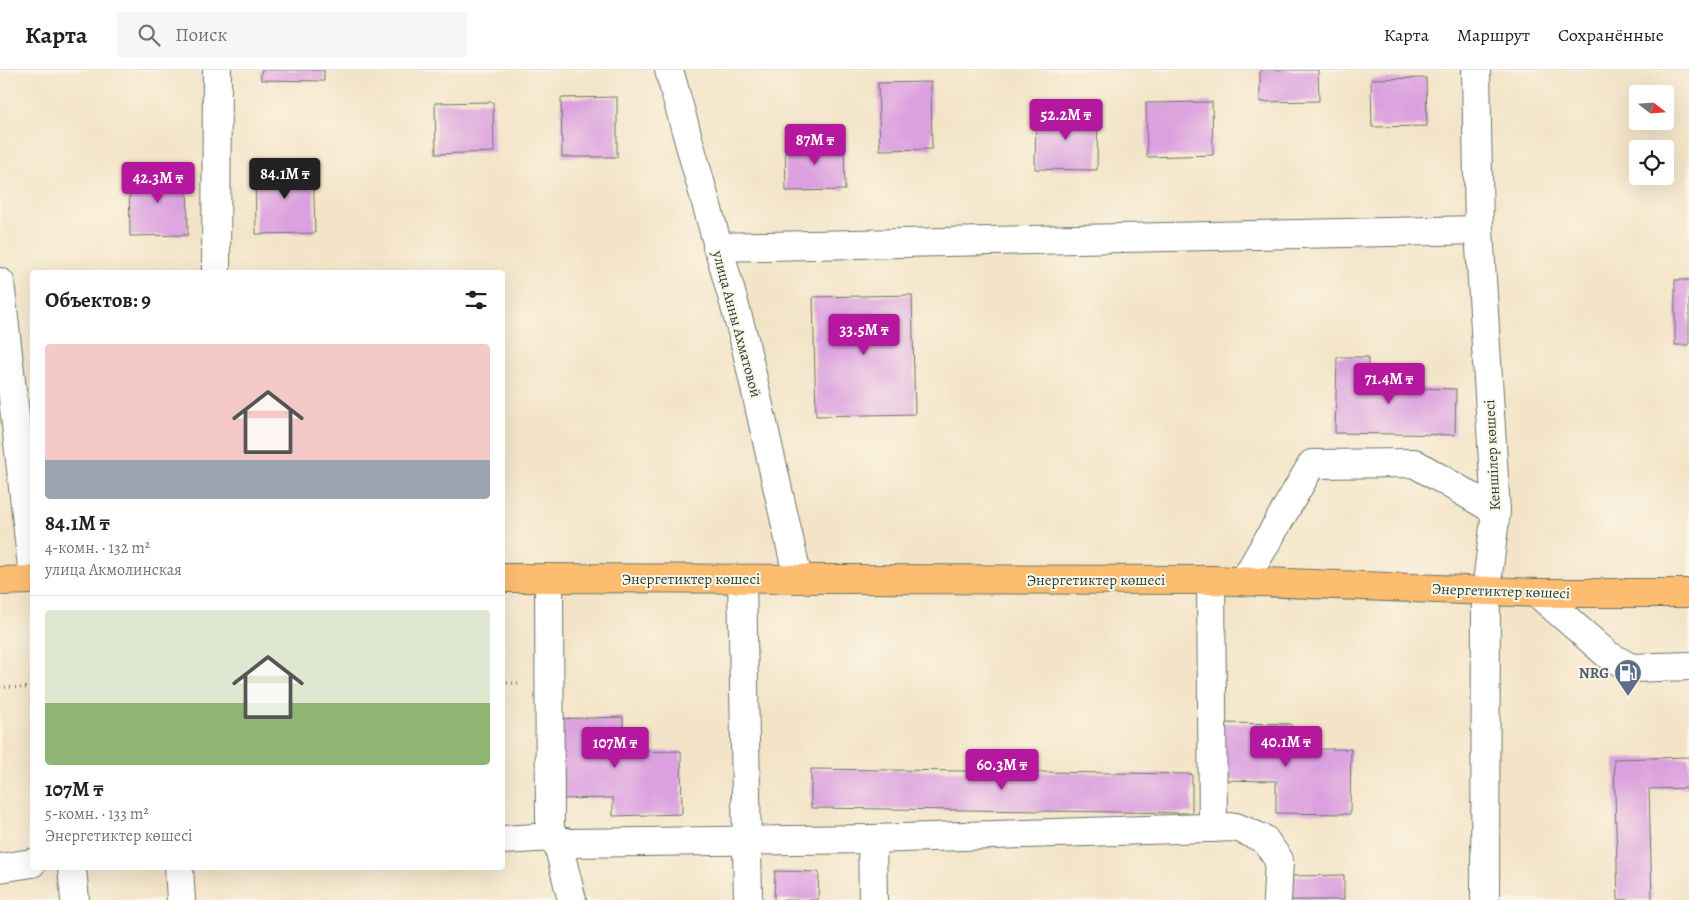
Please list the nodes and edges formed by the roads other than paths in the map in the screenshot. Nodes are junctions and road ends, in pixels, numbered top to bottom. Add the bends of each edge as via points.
1 (217, 70) edge
2 (669, 70) edge
3 (1476, 70) edge
4 (1478, 230) junction
5 (717, 247) junction
6 (216, 270) edge
7 (0, 282) edge
8 (1496, 511) junction
9 (30, 549) edge
10 (505, 578) edge
11 (549, 578) junction
12 (742, 579) junction
13 (798, 579) junction
14 (30, 580) edge
15 (1211, 580) junction
16 (0, 581) edge
17 (1244, 581) junction
18 (1486, 591) junction
19 (1537, 593) junction
20 (1689, 593) edge
21 (1689, 666) edge
22 (1213, 828) junction
23 (555, 839) junction
24 (872, 839) junction
25 (505, 840) edge
26 (746, 841) junction
27 (30, 863) edge
28 (0, 868) edge
29 (72, 870) edge
30 (179, 870) edge
31 (75, 900) edge
32 (181, 900) edge
33 (572, 900) edge
34 (748, 900) edge
35 (873, 900) edge
36 (1276, 900) edge
37 (1485, 900) edge

1 - 6 street
2 - 5 street, улица Анны Ахматовой
3 - 4 street, Кеншілер көшесі
4 - 5 street
4 - 8 street, Кеншілер көшесі
5 - 13 street, улица Анны Ахматовой via 744,339
7 - 9 street
8 - 17 street via 1414,463 1312,464
8 - 18 street, Кеншілер көшесі
10 - 11 main road, Энергетиктер көшесі
11 - 12 main road, Энергетиктер көшесі
11 - 23 street via 550,830
12 - 13 main road, Энергетиктер көшесі
12 - 26 street
13 - 15 main road, Энергетиктер көшесі
14 - 16 main road
15 - 17 main road, Энергетиктер көшесі
15 - 22 street
17 - 18 main road, Энергетиктер көшесі
18 - 19 main road, Энергетиктер көшесі
18 - 37 street, Кеншілер көшесі
19 - 20 main road, Энергетиктер көшесі
19 - 21 street via 1608,656 1631,668
22 - 24 street
22 - 36 street via 1236,827 1264,839 1279,860
23 - 25 street
23 - 26 street via 570,843
23 - 33 street
24 - 26 street
24 - 35 street
26 - 34 street
27 - 28 street
29 - 31 street
30 - 32 street

